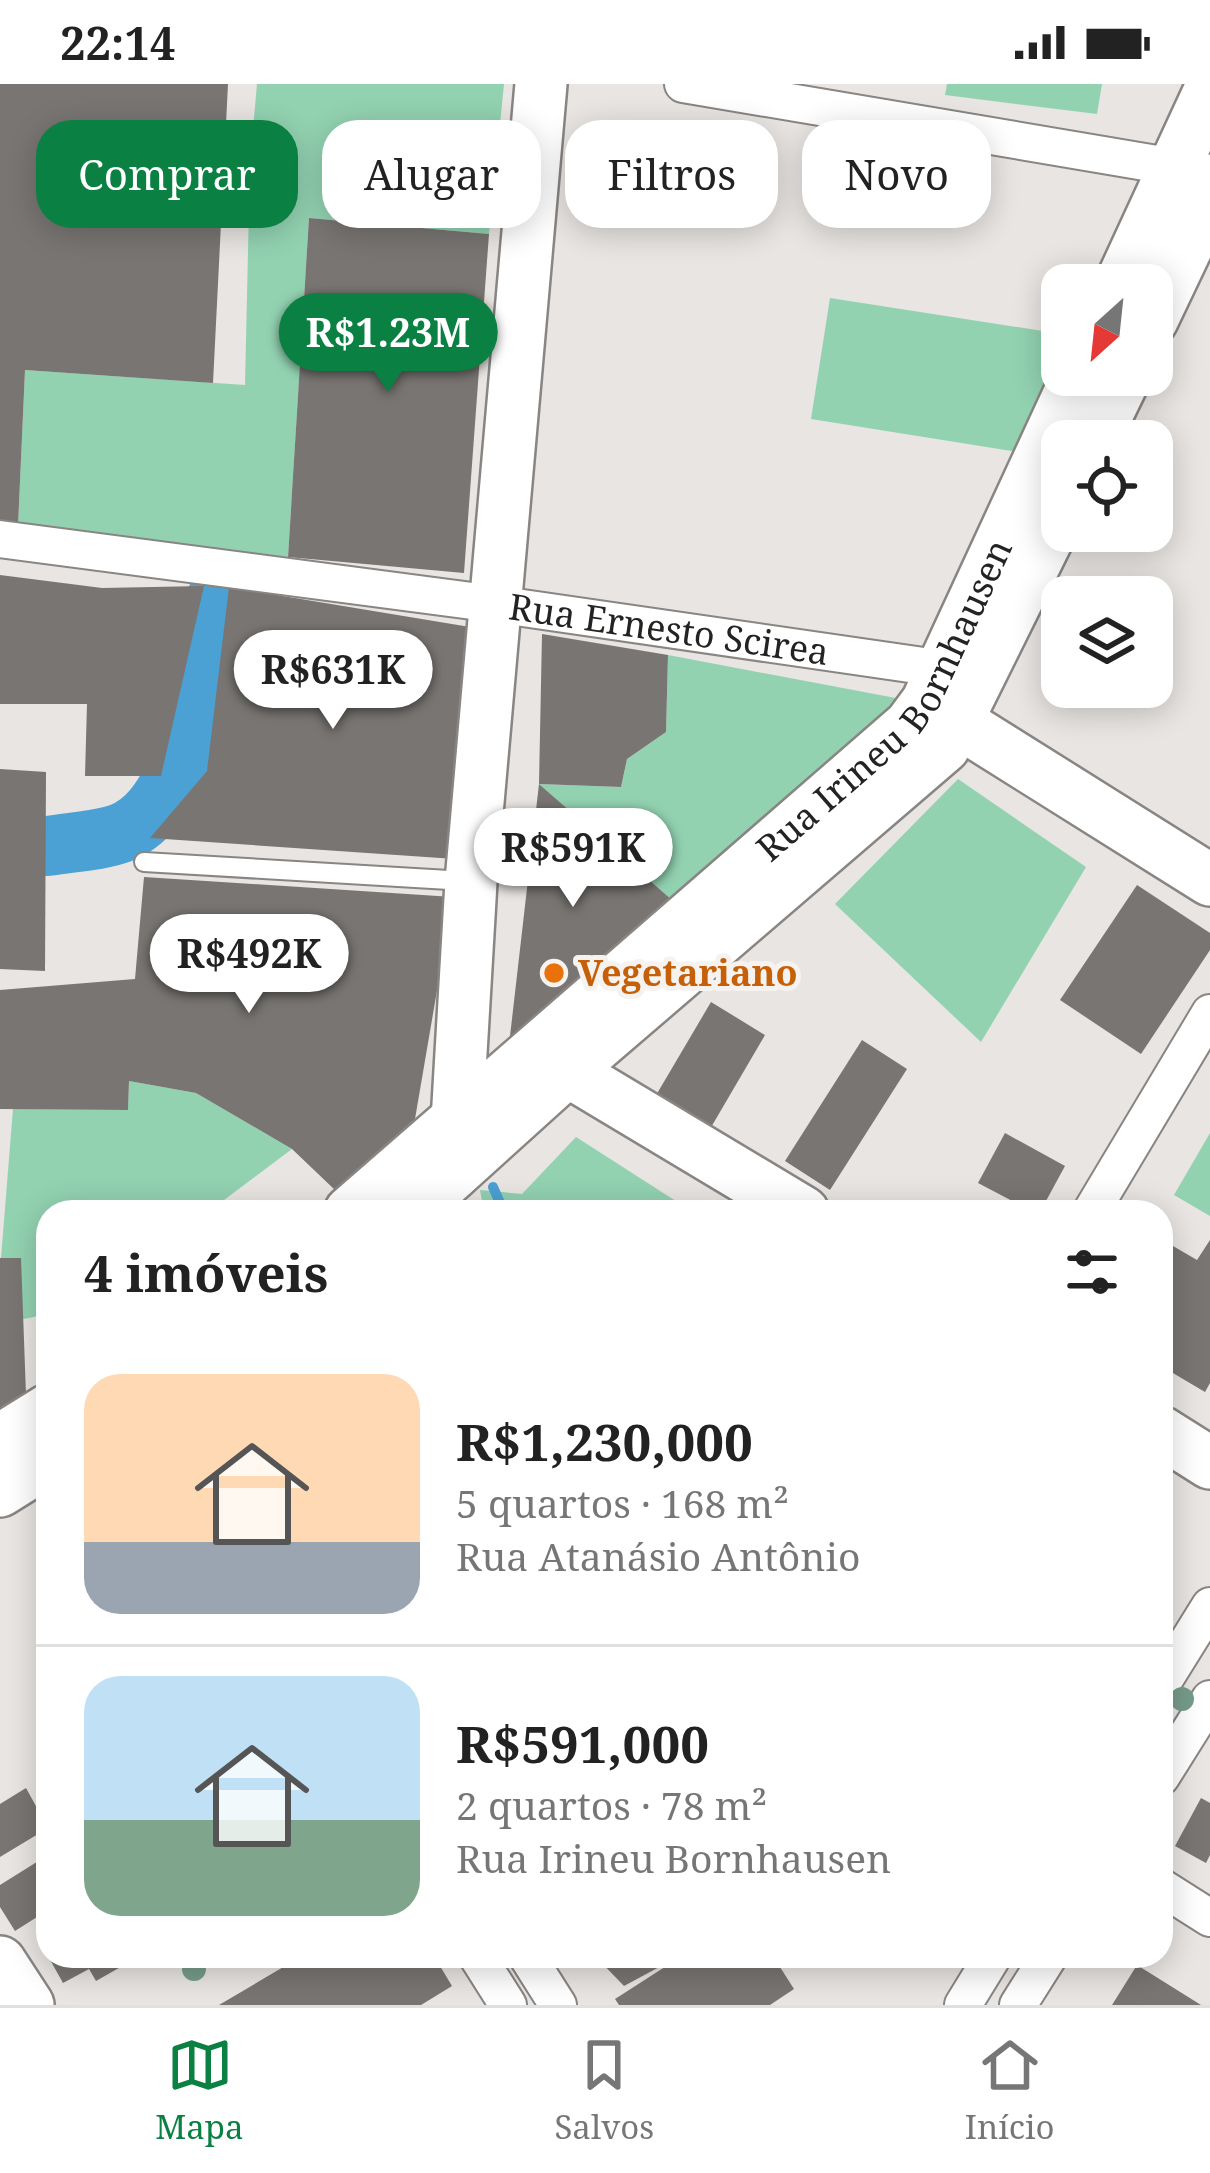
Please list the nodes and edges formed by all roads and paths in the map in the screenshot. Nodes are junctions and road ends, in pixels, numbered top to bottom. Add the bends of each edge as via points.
1 (541, 84) edge
2 (683, 84) edge
3 (1209, 93) edge
4 (1198, 179) edge
5 (1135, 264) edge
6 (1170, 264) edge
7 (1070, 396) edge
8 (0, 539) edge
9 (1041, 544) edge
10 (494, 604) junction
11 (953, 692) junction
12 (144, 862) dead end
13 (1210, 880) edge
14 (471, 882) junction
15 (1210, 1012) edge
16 (550, 1061) junction
17 (458, 1114) junction
18 (454, 1173) junction
19 (363, 1200) edge
20 (425, 1200) edge
21 (783, 1200) edge
22 (1097, 1200) edge
23 (36, 1418) edge
24 (0, 1440) edge
25 (1173, 1440) edge
26 (1210, 1463) edge
27 (36, 1468) edge
28 (0, 1491) edge
29 (1210, 1606) edge
30 (1173, 1666) edge
31 (1210, 1699) edge
32 (1173, 1759) edge
33 (1173, 1895) edge
34 (1210, 1918) edge
35 (0, 1962) edge
36 (485, 1968) edge
37 (535, 1968) edge
38 (986, 1968) edge
39 (1041, 1968) edge
40 (28, 2005) edge
41 (508, 2005) edge
42 (558, 2005) edge
43 (963, 2005) edge
44 (1018, 2005) edge

1 - 10 street
2 - 4 street
3 - 4 street
4 - 5 street
4 - 6 street
7 - 11 street, Rua Irineu Bornhausen
8 - 10 street, Rua Ernesto Scirea
9 - 11 street, Rua Irineu Bornhausen
10 - 11 street, Rua Ernesto Scirea
10 - 14 street
11 - 13 street
11 - 16 street, Rua Irineu Bornhausen via 944,747 751,887
12 - 14 lane
14 - 17 street
15 - 22 street
16 - 17 street, Rua Irineu Bornhausen
16 - 18 street, Rua Irineu Bornhausen
16 - 21 street
17 - 18 street
17 - 19 street, Rua Irineu Bornhausen
18 - 20 street, Rua Irineu Bornhausen
23 - 24 street
25 - 26 street
27 - 28 street
29 - 30 street
31 - 32 street
33 - 34 street
35 - 40 street
36 - 41 street
37 - 42 street
38 - 43 street
39 - 44 street

